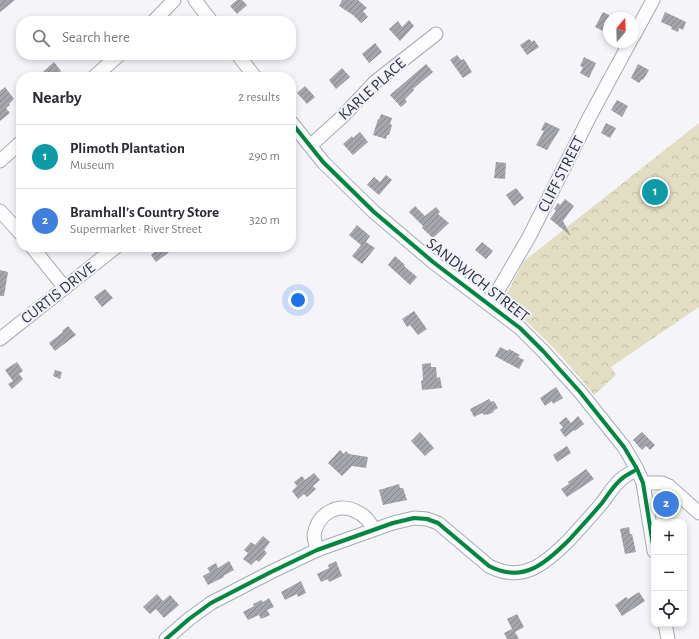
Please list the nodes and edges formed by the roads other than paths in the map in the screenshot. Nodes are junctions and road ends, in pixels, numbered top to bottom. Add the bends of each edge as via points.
1 (174, 0) edge
2 (653, 0) edge
3 (201, 2) edge
4 (159, 16) edge
5 (208, 16) edge
6 (639, 26) edge
7 (436, 34) dead end
8 (627, 48) edge
9 (113, 60) edge
10 (242, 60) edge
11 (100, 72) edge
12 (252, 72) edge
13 (296, 128) edge
14 (310, 146) junction
15 (16, 147) edge
16 (0, 161) edge
17 (0, 211) edge
18 (16, 229) edge
19 (36, 252) edge
20 (110, 252) edge
21 (65, 288) junction
22 (490, 304) junction
23 (0, 339) edge
24 (637, 469) junction
25 (643, 483) junction
26 (699, 513) edge
27 (374, 529) junction
28 (651, 532) edge
29 (317, 550) junction
30 (666, 627) edge
31 (166, 639) edge
32 (668, 639) edge

1 - 4 street
2 - 6 street
3 - 5 street
7 - 14 street, KARLE PLACE via 375,82
8 - 22 street, CLIFF STREET via 529,237
9 - 11 street
10 - 12 street
13 - 14 street, SANDWICH STREET
14 - 22 street, SANDWICH STREET via 350,190 390,226
15 - 16 street
17 - 18 street
19 - 21 street
20 - 21 street, CURTIS DRIVE
21 - 23 street, CURTIS DRIVE
22 - 24 street, SANDWICH STREET via 527,334 560,369 620,442
24 - 25 street, SANDWICH STREET
24 - 27 street via 616,484 588,520 547,561 529,571 497,570 489,566 438,523 427,519 414,518
25 - 26 street via 662,483 669,486
25 - 28 street, SANDWICH STREET
27 - 29 street
27 - 29 street via 360,513 348,508 336,508 324,515 318,523 314,536
29 - 31 street via 211,603
30 - 32 street

